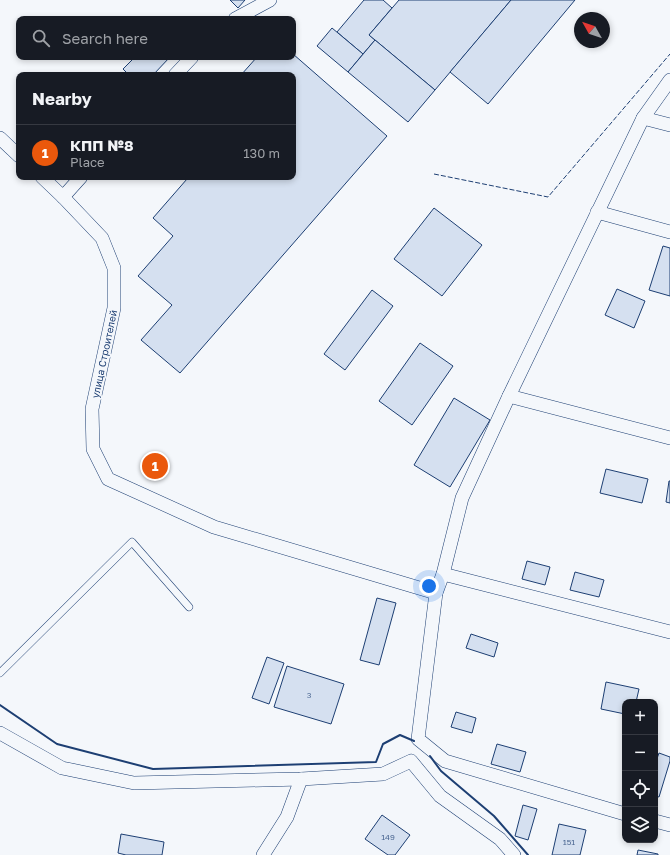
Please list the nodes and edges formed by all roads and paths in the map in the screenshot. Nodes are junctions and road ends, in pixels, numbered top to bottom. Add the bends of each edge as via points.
1 (270, 0) edge
2 (241, 16) edge
3 (189, 60) edge
4 (179, 72) edge
5 (670, 80) edge
6 (643, 118) junction
7 (670, 125) edge
8 (0, 139) edge
9 (16, 153) edge
10 (45, 180) edge
11 (78, 180) edge
12 (63, 196) junction
13 (597, 212) junction
14 (670, 232) edge
15 (509, 396) junction
16 (670, 438) edge
17 (443, 574) junction
18 (436, 593) junction
19 (189, 606) dead end
20 (670, 632) edge
21 (0, 673) edge
22 (0, 733) edge
23 (418, 739) junction
24 (412, 761) junction
25 (301, 779) junction
26 (622, 813) edge
27 (658, 822) edge
28 (670, 825) edge
29 (263, 855) edge
30 (514, 855) edge

1 - 2 street
3 - 4 street
5 - 6 street
6 - 7 street
6 - 13 street
8 - 9 street
10 - 12 street, улица Строителей
11 - 12 street
12 - 18 street, улица Строителей via 102,238 114,268 114,308 92,409 93,449 108,479 214,527
13 - 14 street
13 - 15 street
15 - 16 street
15 - 17 street via 462,498
17 - 18 street
17 - 20 street
18 - 23 street
19 - 21 lane via 132,542
22 - 25 street via 62,768 134,783
23 - 24 street
23 - 26 street via 445,761
24 - 25 street via 383,774
24 - 30 street via 440,796 500,839
25 - 29 street via 287,817
27 - 28 street

